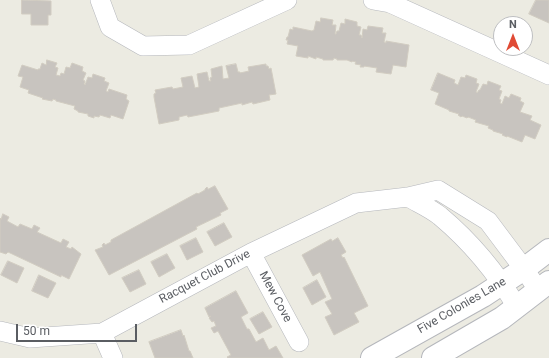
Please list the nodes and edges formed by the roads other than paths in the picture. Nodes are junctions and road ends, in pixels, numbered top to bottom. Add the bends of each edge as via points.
1 (100, 0) edge
2 (287, 0) edge
3 (384, 1) edge
4 (549, 75) edge
5 (408, 197) junction
6 (549, 250) edge
7 (251, 253) junction
8 (524, 269) junction
9 (503, 284) junction
10 (544, 286) edge
11 (517, 307) junction
12 (0, 331) edge
13 (102, 333) junction
14 (299, 342) dead end
15 (113, 358) edge
16 (372, 358) edge
17 (433, 358) edge

1 - 2 street via 110,27 143,46 189,45
3 - 4 street
5 - 7 street, Racquet Club Drive via 356,203
5 - 8 street, Racquet Club Drive via 438,190 488,221
5 - 9 street via 439,215 480,254
6 - 8 street, Five Colonies Lane
7 - 13 street, Racquet Club Drive
7 - 14 street, Mew Cove
8 - 9 street, Five Colonies Lane
8 - 10 street, Racquet Club Drive
9 - 11 street
9 - 16 street, Five Colonies Lane
10 - 11 street
11 - 17 street
12 - 13 street, Racquet Club Drive via 30,338
13 - 15 street

